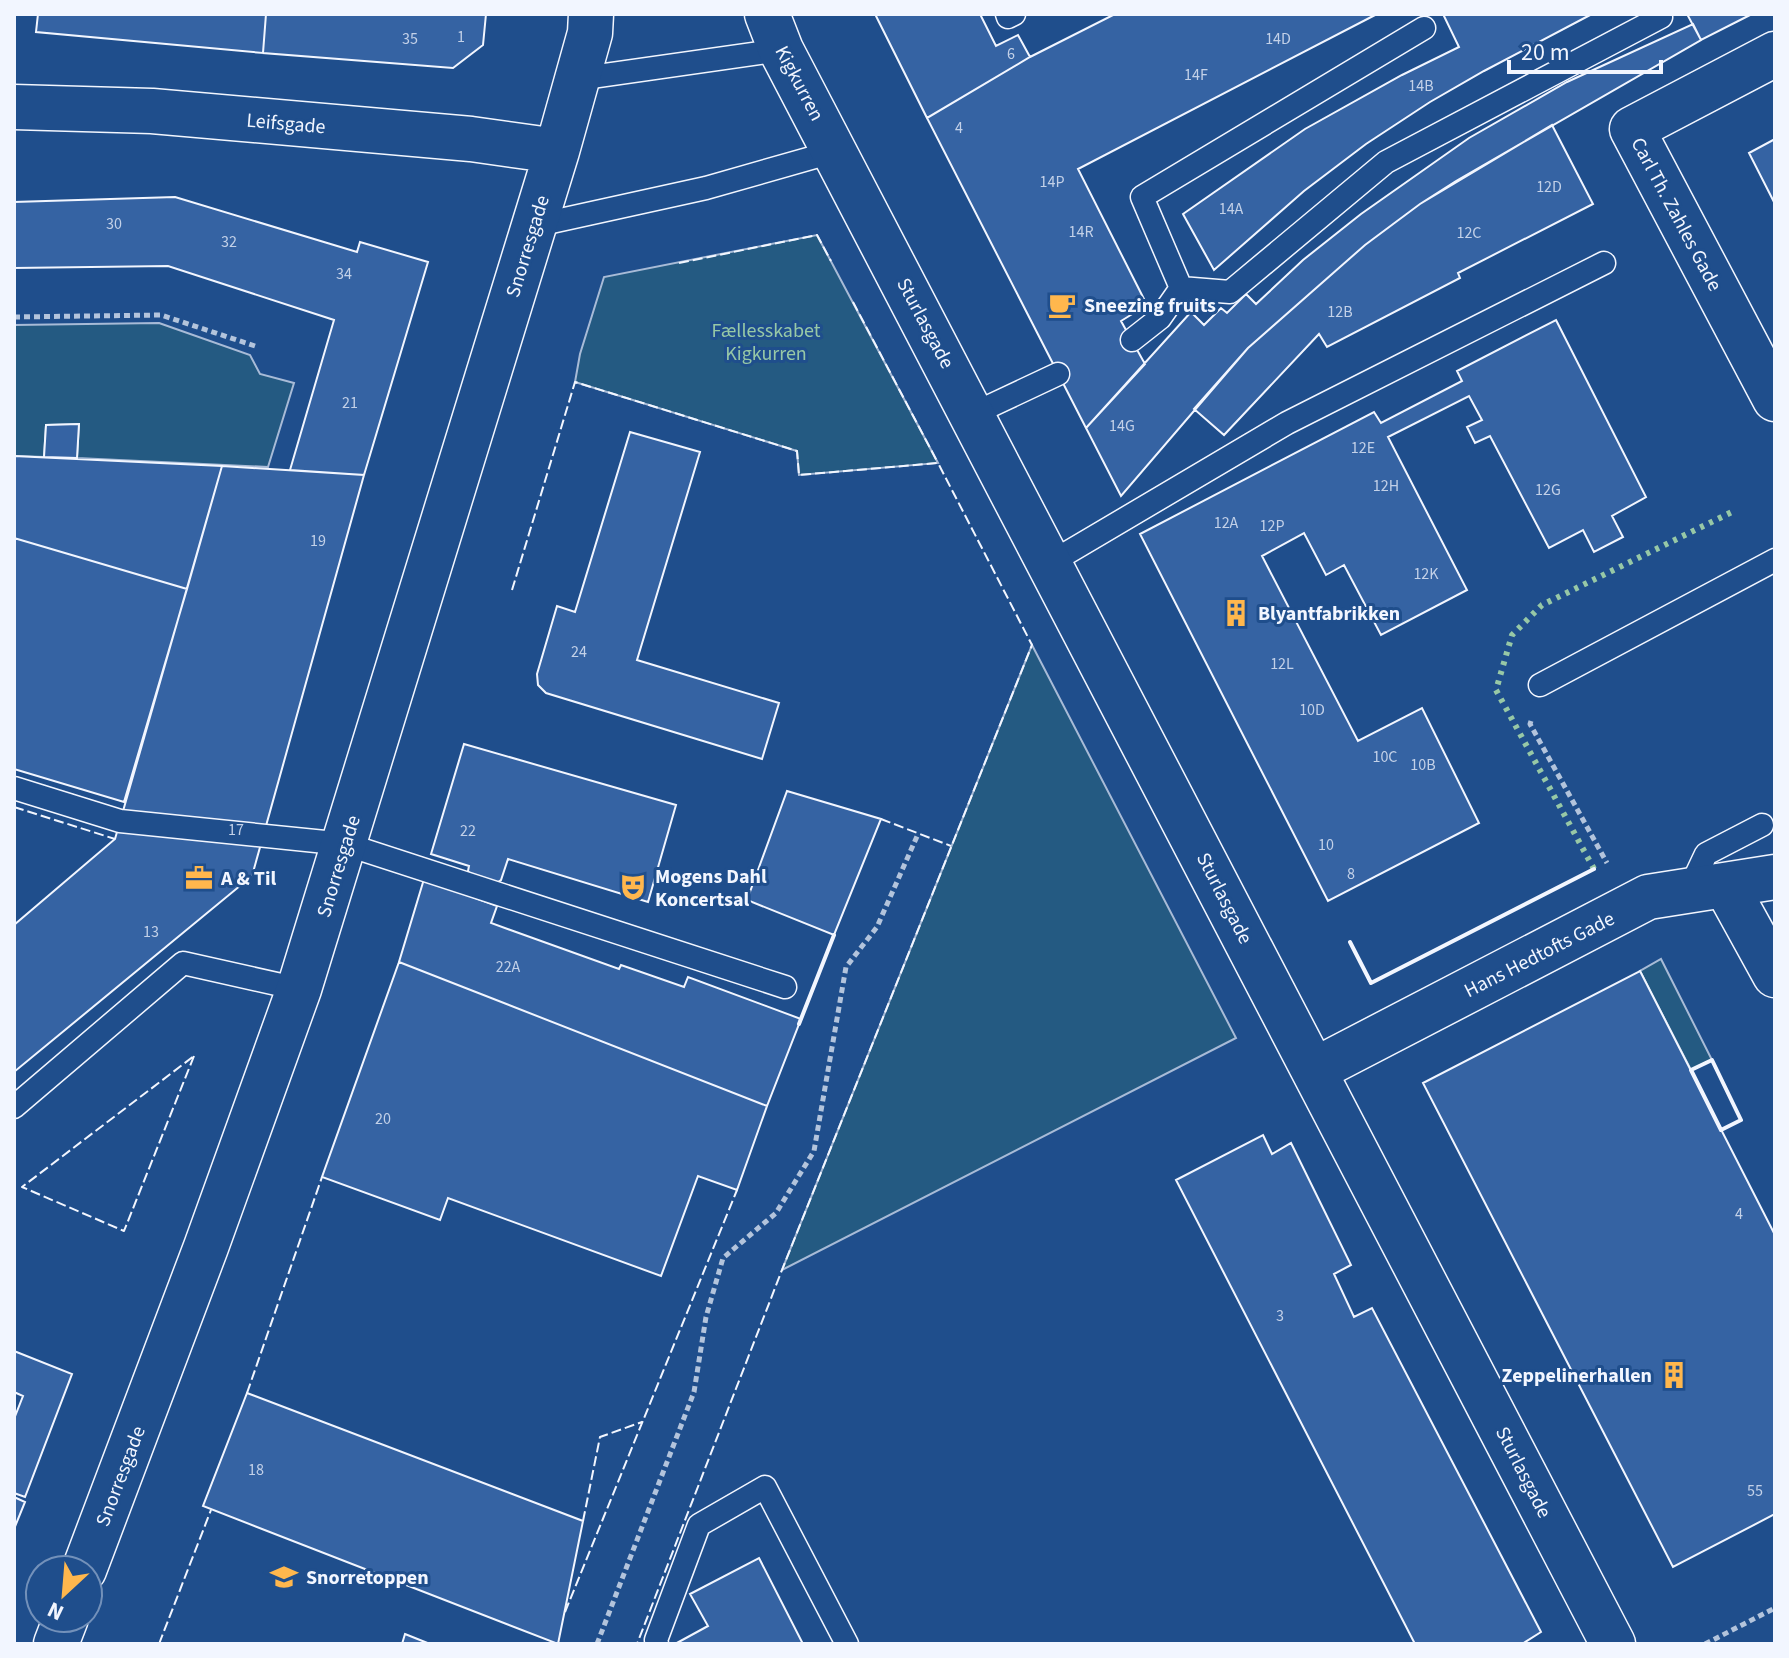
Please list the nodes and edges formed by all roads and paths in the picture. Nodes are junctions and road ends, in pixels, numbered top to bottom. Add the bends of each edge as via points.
1 (591, 14) edge
2 (1007, 14) edge
3 (1014, 14) edge
4 (1661, 17) dead end
5 (1424, 28) dead end
6 (774, 32) edge
7 (1775, 54) edge
8 (577, 79) junction
9 (14, 107) edge
10 (557, 151) junction
11 (836, 151) junction
12 (533, 226) junction
13 (1604, 263) dead end
14 (1181, 288) junction
15 (14, 317) edge
16 (1132, 340) dead end
17 (255, 346) dead end
18 (1058, 374) dead end
19 (1775, 399) edge
20 (973, 414) junction
21 (1775, 560) edge
22 (1050, 563) junction
23 (1540, 685) joint
24 (14, 788) edge
25 (1762, 825) dead end
26 (918, 834) dead end
27 (345, 844) junction
28 (1775, 877) edge
29 (1707, 889) junction
30 (1631, 906) junction
31 (1775, 975) edge
32 (785, 987) dead end
33 (299, 989) junction
34 (1315, 1070) junction
35 (14, 1107) edge
36 (90, 1554) edge
37 (1775, 1608) edge
38 (597, 1644) edge
39 (657, 1644) edge
40 (847, 1644) edge
41 (1613, 1644) edge
42 (1705, 1644) edge

1 - 8 street
2 - 3 lane
4 - 14 lane via 1386,162 1230,292
5 - 14 lane via 1142,197
6 - 8 lane
6 - 11 street, Kigkurren
7 - 19 street, Carl Th. Zahles Gade via 1632,129
8 - 10 street
9 - 10 street, Leifsgade via 152,111
10 - 12 street, Snorresgade
11 - 12 lane via 706,188
11 - 20 street, Sturlasgade
12 - 27 street, Snorresgade
13 - 22 lane via 1287,423
14 - 16 lane via 1160,318
15 - 17 path via 161,315
18 - 20 lane
20 - 22 street, Sturlasgade
21 - 23 lane
22 - 34 street, Sturlasgade
23 - 30 path via 1530,724
24 - 27 lane via 120,821
25 - 29 lane via 1706,854
26 - 38 path via 877,927 846,967 814,1151 776,1213 723,1258 706,1317 694,1392
27 - 32 lane
27 - 33 street, Snorresgade
28 - 29 street, Hans Hedtofts Gade
29 - 30 street, Hans Hedtofts Gade via 1648,897
29 - 31 street
30 - 34 street, Hans Hedtofts Gade
33 - 35 lane via 183,963
33 - 36 street, Snorresgade
34 - 41 street, Sturlasgade
37 - 42 path
39 - 40 lane via 699,1525 765,1487

